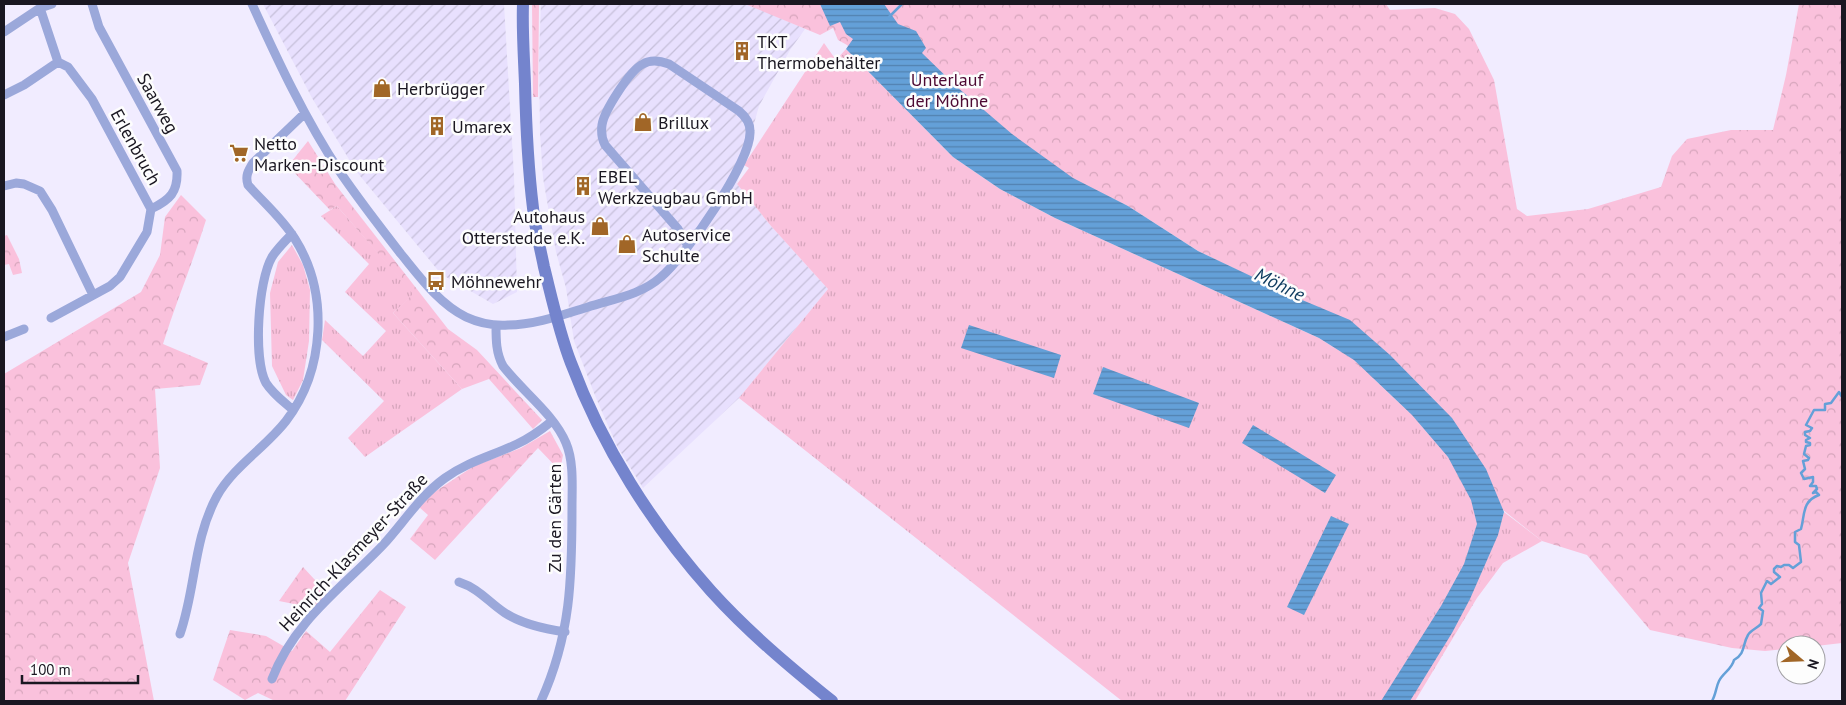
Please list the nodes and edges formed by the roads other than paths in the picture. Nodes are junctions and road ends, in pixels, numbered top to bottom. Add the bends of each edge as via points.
1 (52, 4) edge
2 (92, 4) edge
3 (252, 4) edge
4 (523, 4) edge
5 (40, 8) junction
6 (5, 28) edge
7 (58, 62) junction
8 (4, 95) edge
9 (306, 113) junction
10 (4, 186) edge
11 (151, 208) junction
12 (292, 234) junction
13 (688, 246) junction
14 (93, 295) junction
15 (557, 316) junction
16 (51, 318) dead end
17 (496, 325) junction
18 (24, 329) dead end
19 (4, 337) edge
20 (293, 410) junction
21 (552, 421) junction
22 (459, 582) dead end
23 (565, 632) junction
24 (180, 634) dead end
25 (272, 679) dead end
26 (541, 701) edge
27 (832, 701) edge

1 - 5 street
2 - 11 street, Saarweg via 99,27 177,171 177,183 171,196
3 - 9 street
4 - 15 main road via 526,124 533,207
5 - 6 street
5 - 7 street
7 - 8 street
7 - 11 street, Erlenbruch via 68,67 92,99
9 - 12 street via 254,162 246,179
9 - 17 street via 356,195 434,292 467,318
10 - 14 street via 24,184 40,191
11 - 14 street, Erlenbruch via 147,232 120,277
12 - 20 street via 311,272 318,322 312,365
12 - 20 street via 268,265 262,291 258,348 266,383
13 - 13 street via 678,229 602,140 601,126 606,112 634,69 651,61 670,64 745,116 751,133 728,190
13 - 15 street via 660,278 647,286 622,298
14 - 16 street, Erlenbruch
15 - 17 street via 517,325
15 - 27 main road via 571,362 594,418 630,483 670,541 738,619
17 - 21 street, Zu den Gärten via 496,344 503,366
18 - 19 street
20 - 24 street via 280,429 230,477 218,496 200,540
21 - 23 street, Zu den Gärten via 567,444 571,470 572,557
21 - 25 street, Heinrich-Klasmeyer-Straße via 518,444 464,466 429,491 378,550 303,625 280,659
22 - 23 street via 473,586 495,606 522,622
23 - 26 street, Zu den Gärten

